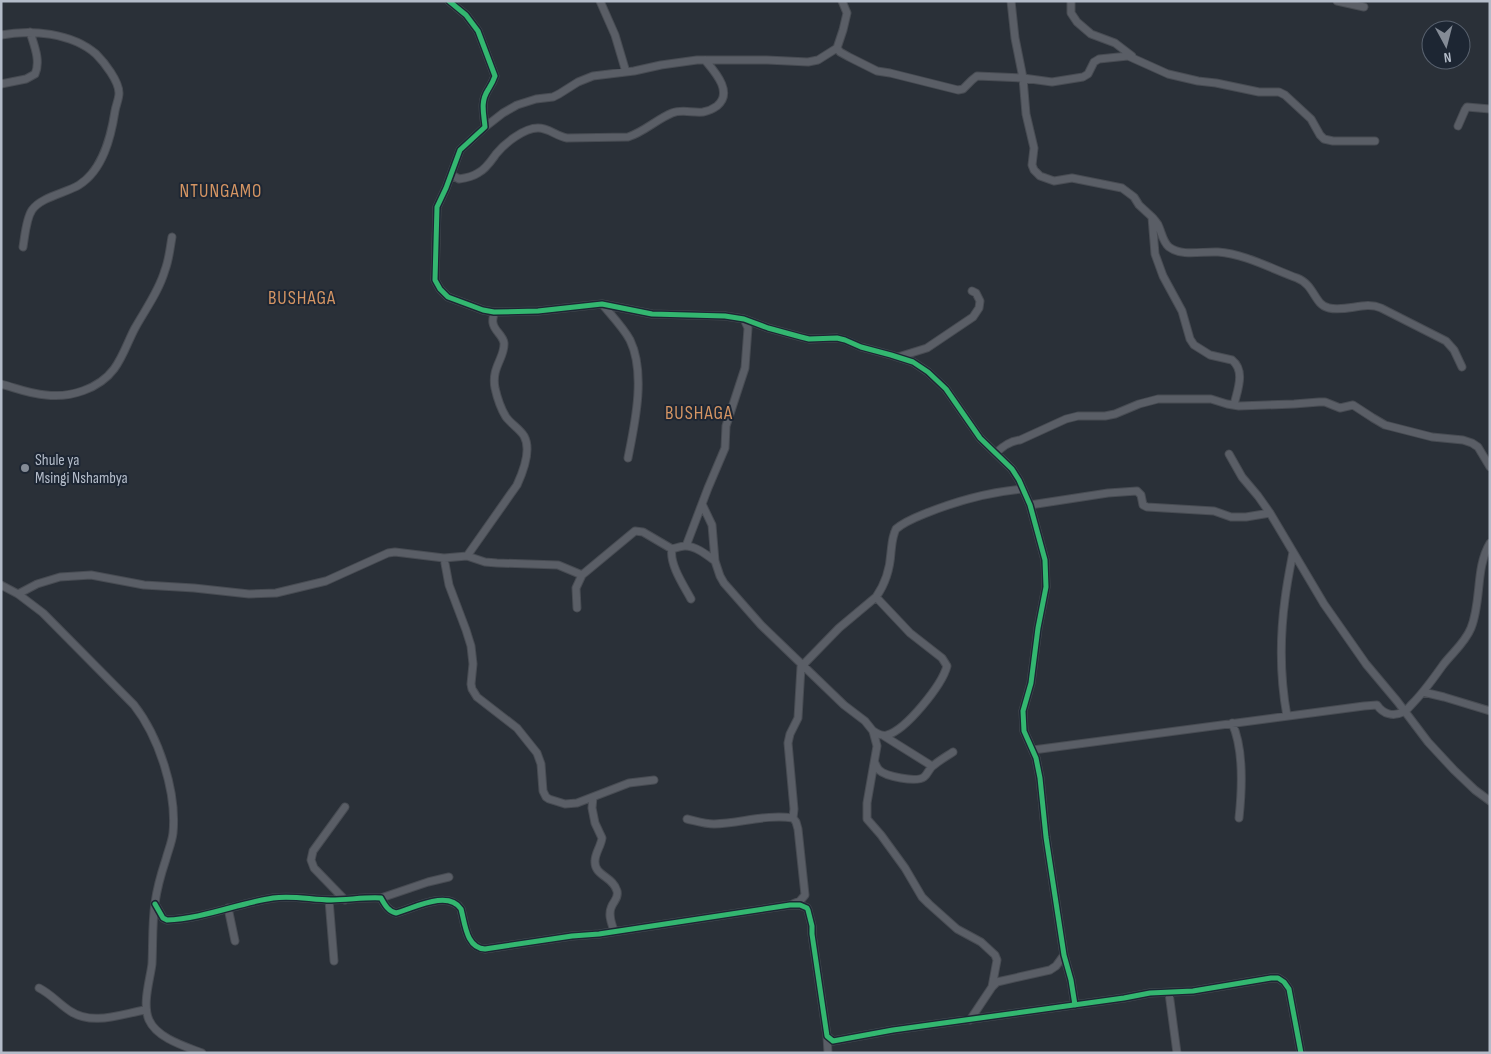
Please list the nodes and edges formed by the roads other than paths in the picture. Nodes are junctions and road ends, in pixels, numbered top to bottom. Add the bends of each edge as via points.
1 (449, 1) edge
2 (600, 1) edge
3 (842, 1) edge
4 (1011, 1) edge
5 (1071, 1) edge
6 (1337, 1) edge
7 (1364, 7) dead end
8 (30, 32) junction
9 (1, 35) edge
10 (837, 48) junction
11 (1134, 58) junction
12 (704, 60) junction
13 (626, 72) junction
14 (1023, 78) junction
15 (1, 84) edge
16 (1490, 109) edge
17 (1458, 126) dead end
18 (485, 127) junction
19 (1375, 140) dead end
20 (452, 175) junction
21 (1152, 217) junction
22 (172, 236) dead end
23 (22, 246) dead end
24 (972, 291) dead end
25 (602, 304) junction
26 (494, 312) junction
27 (744, 319) junction
28 (898, 357) junction
29 (1462, 367) dead end
30 (1, 384) edge
31 (1234, 405) junction
32 (996, 453) junction
33 (1229, 454) dead end
34 (628, 458) dead end
35 (1490, 467) edge
36 (1023, 489) junction
37 (702, 504) junction
38 (1030, 505) junction
39 (1270, 512) junction
40 (1490, 543) edge
41 (686, 546) junction
42 (672, 549) junction
43 (1293, 552) junction
44 (467, 556) junction
45 (444, 558) junction
46 (715, 561) junction
47 (582, 575) junction
48 (1, 585) edge
49 (18, 594) junction
50 (876, 597) junction
51 (691, 599) dead end
52 (577, 608) dead end
53 (803, 665) junction
54 (1423, 692) junction
55 (1490, 711) edge
56 (1404, 712) junction
57 (1287, 716) junction
58 (1232, 723) junction
59 (873, 730) junction
60 (884, 736) junction
61 (1033, 750) junction
62 (953, 752) dead end
63 (875, 763) junction
64 (932, 766) junction
65 (654, 780) dead end
66 (593, 797) junction
67 (1490, 801) edge
68 (345, 807) dead end
69 (794, 818) junction
70 (1239, 818) dead end
71 (687, 819) dead end
72 (449, 877) dead end
73 (381, 898) junction
74 (329, 900) junction
75 (345, 900) junction
76 (155, 904) junction
77 (790, 905) junction
78 (228, 908) junction
79 (614, 931) junction
80 (235, 941) dead end
81 (1064, 955) junction
82 (334, 961) dead end
83 (992, 987) junction
84 (39, 988) dead end
85 (1169, 993) junction
86 (1075, 1005) junction
87 (145, 1010) junction
88 (970, 1020) junction
89 (827, 1036) junction
90 (202, 1053) edge
91 (828, 1053) edge
92 (1177, 1053) edge
93 (1301, 1053) edge

1 - 18 street via 478,31 495,76 483,107
2 - 13 street via 616,35
3 - 10 street via 846,13
4 - 14 street
5 - 11 street via 1071,13 1077,22 1091,34 1115,44
6 - 7 street
8 - 9 street
8 - 15 street via 37,55 35,74
8 - 23 street via 66,39 91,50 110,71 119,92 114,122 101,159 79,185 32,210
10 - 12 street via 818,60 808,62
10 - 14 street via 877,71 953,90 963,89 977,76
11 - 14 street via 1099,59 1083,77 1052,82
11 - 19 street via 1168,74 1259,92 1279,92 1311,119 1324,139
12 - 13 street
12 - 20 street via 717,75 724,94 722,101 712,109 671,113 628,137 567,138 548,129 527,129 506,144 478,173 459,179
13 - 18 street via 585,78 559,94 517,105
14 - 21 street via 1026,114 1034,148 1034,170 1054,181 1072,178 1122,188
16 - 17 street via 1467,107
18 - 20 street via 460,150
20 - 26 street via 437,207 435,280 448,297
21 - 29 street via 1168,246 1174,250 1219,252 1245,258 1304,281 1327,308 1374,305 1446,341
21 - 31 street via 1155,254 1182,311 1190,339 1210,355 1232,360 1239,368 1240,380
22 - 30 street via 159,285 115,369 102,382 87,390 47,396
24 - 28 street via 980,301 973,317 927,348
25 - 26 street
25 - 27 street via 658,314
25 - 34 street via 630,339 634,351 638,392
26 - 44 street via 492,322 504,343 493,377 495,389 505,416 526,438 527,455 517,485
27 - 28 street via 801,337 845,340
27 - 37 street via 748,328 745,368 726,426 726,448
28 - 32 street via 913,362 946,389 980,438
31 - 32 street via 1211,400 1158,399 1115,414 1066,419 1014,440
31 - 35 street via 1319,402 1340,408 1353,405 1380,423 1404,431 1472,443
32 - 36 street via 1012,469
33 - 39 street via 1242,477
36 - 38 street
36 - 50 street via 963,500 900,525 894,534 887,579
37 - 41 street
37 - 46 street via 712,525
38 - 39 street via 1137,491 1147,507 1214,510 1231,517
38 - 61 street via 1047,575 1031,683 1023,711 1024,731
39 - 43 street
40 - 54 street via 1484,554 1471,628
41 - 42 street
41 - 46 street
42 - 47 street via 643,532 635,531
42 - 51 street via 673,561
43 - 56 street via 1342,631
43 - 57 street via 1282,644
44 - 45 street
44 - 47 street via 497,564 558,565
45 - 49 street via 395,552 326,581 276,593 249,594 144,585 91,575 60,577
45 - 66 street via 449,585 471,646 470,684 477,697 517,728 537,753 546,797 566,804
46 - 53 street via 724,583 761,626
47 - 52 street via 576,588
48 - 49 street
49 - 76 street via 43,613 129,700 150,729 166,773 174,808 172,835
50 - 53 street via 839,628
50 - 60 street via 947,666 927,701 894,732
53 - 59 street
53 - 69 street via 798,718 788,743
54 - 55 street
54 - 56 street
56 - 57 street via 1386,714 1373,705
56 - 67 street via 1454,770
57 - 58 street
58 - 61 street
58 - 70 street via 1240,760
59 - 60 street
59 - 63 street via 877,746
60 - 64 street
61 - 81 street via 1040,778
62 - 64 street
63 - 64 street via 885,774 913,780 924,777
63 - 83 street via 867,819 905,868 922,897 957,929 995,955
65 - 66 street via 629,783
66 - 79 street via 595,823 602,838 595,868 617,889 610,914
68 - 75 street via 310,860
69 - 71 street via 756,818 712,824
69 - 77 street via 805,895
72 - 73 street
73 - 75 street
73 - 79 street via 386,907 396,912 430,901 458,904 470,940 479,948
74 - 75 street
74 - 78 street via 274,898
74 - 82 street
76 - 78 street via 162,918 167,920
76 - 87 street
77 - 79 street
77 - 89 street via 803,906 808,910
78 - 80 street
81 - 83 street via 1050,970 998,982
81 - 86 street
83 - 88 street
84 - 87 street via 67,1010 91,1020
85 - 86 street
85 - 92 street
85 - 93 street via 1278,978 1289,989
86 - 88 street
87 - 90 street via 149,1021 160,1033
88 - 89 street via 839,1040
89 - 91 street

